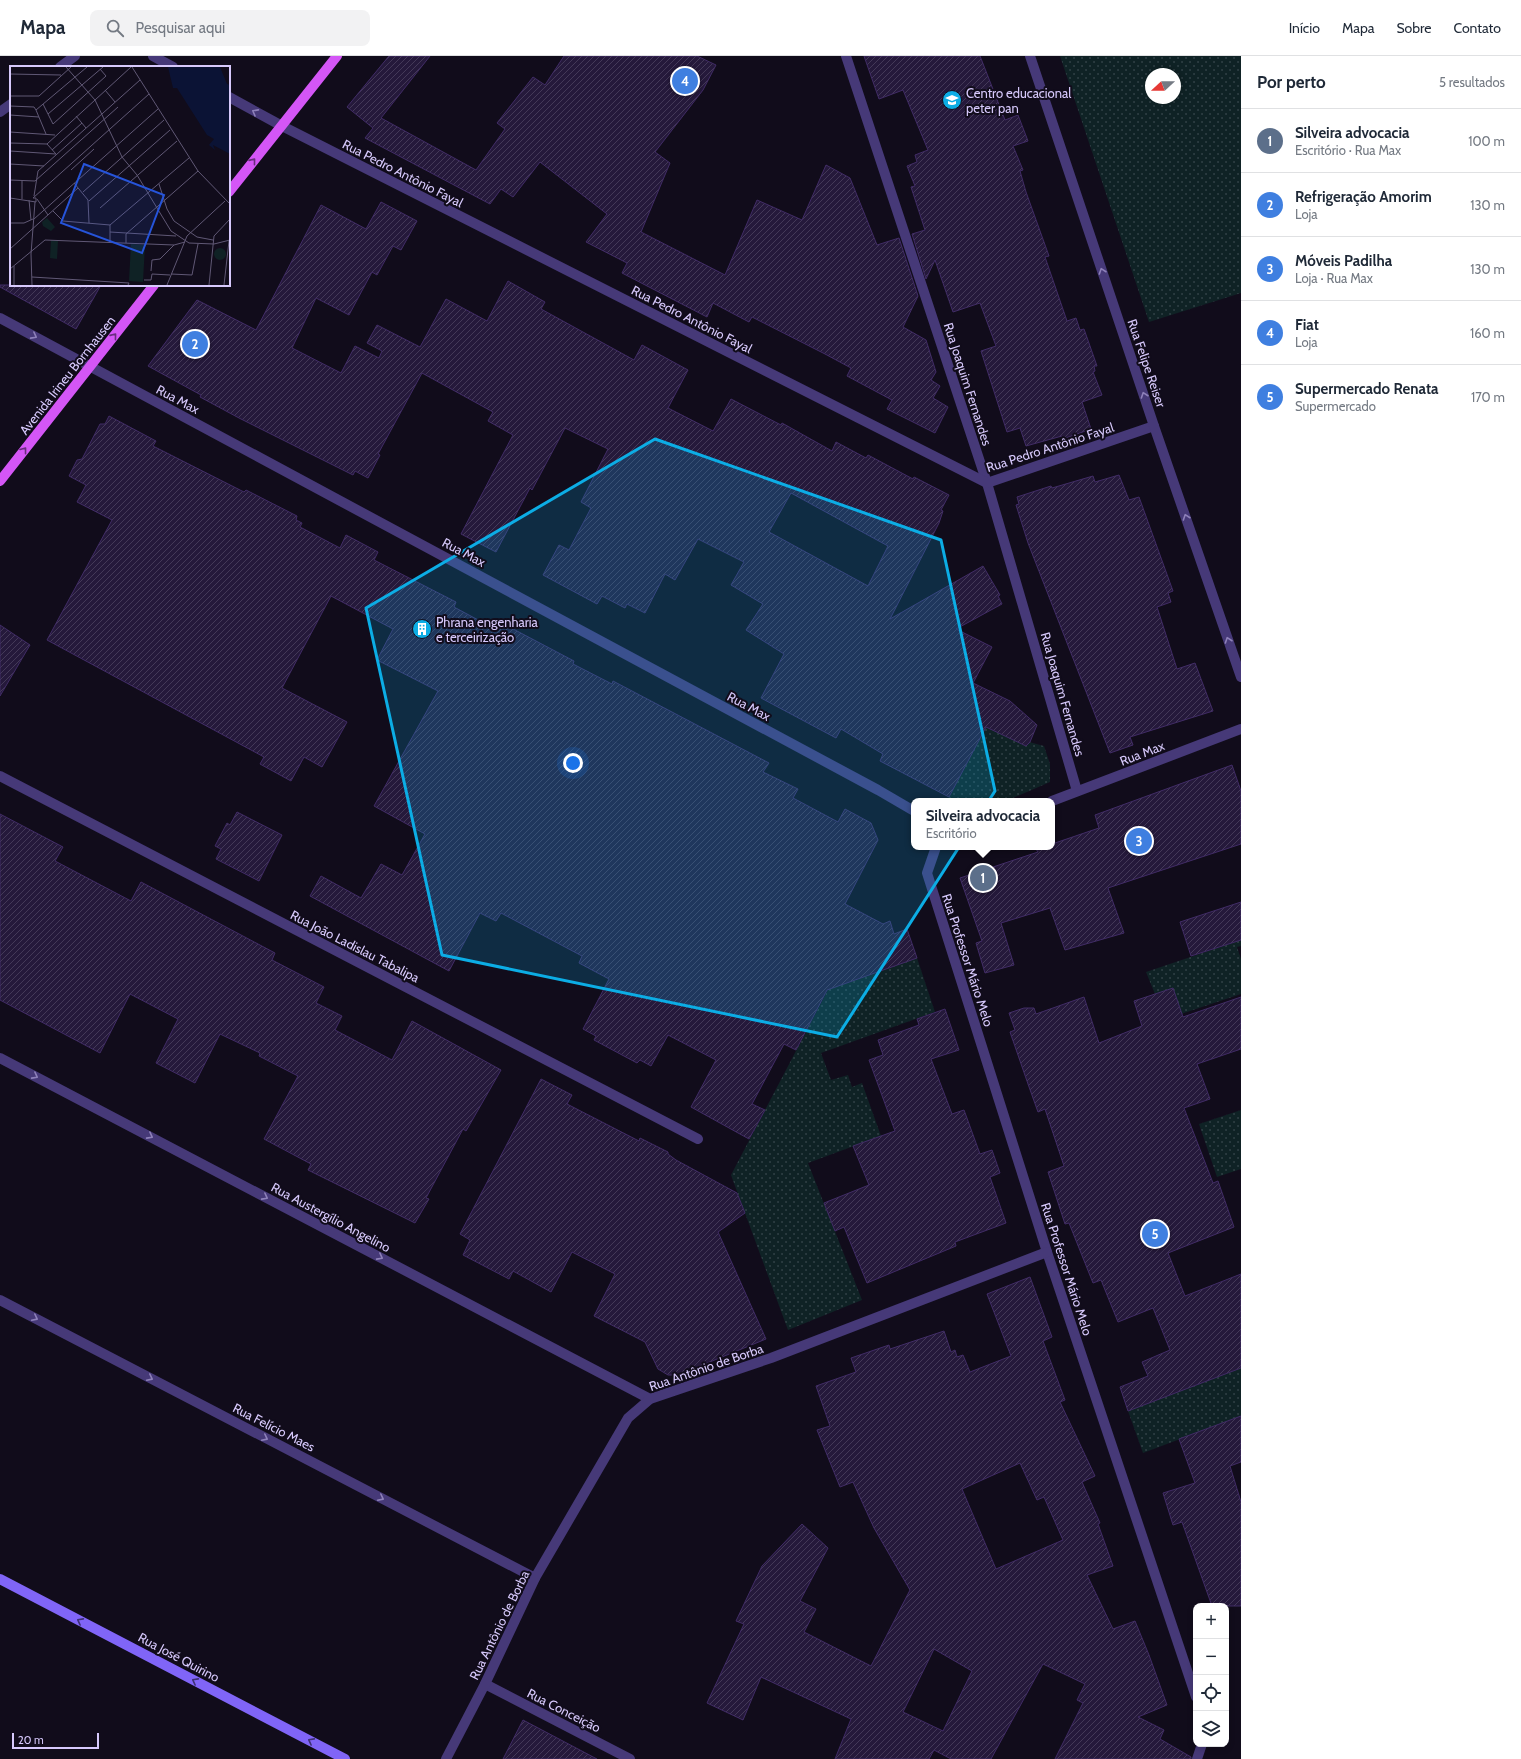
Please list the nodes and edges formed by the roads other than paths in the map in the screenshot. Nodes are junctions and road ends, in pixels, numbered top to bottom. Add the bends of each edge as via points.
1 (75, 56) edge
2 (153, 56) edge
3 (337, 56) edge
4 (846, 56) edge
5 (1030, 56) edge
6 (61, 66) edge
7 (172, 66) edge
8 (230, 98) edge
9 (10, 105) edge
10 (0, 112) edge
11 (282, 126) junction
12 (230, 191) edge
13 (153, 286) edge
14 (0, 318) edge
15 (90, 366) junction
16 (1154, 426) junction
17 (0, 481) edge
18 (987, 484) junction
19 (1241, 677) edge
20 (1241, 729) edge
21 (0, 776) edge
22 (1078, 791) junction
23 (1055, 800) edge
24 (911, 809) edge
25 (935, 850) edge
26 (0, 1058) edge
27 (698, 1139) dead end
28 (1047, 1252) junction
29 (0, 1300) edge
30 (650, 1399) junction
31 (535, 1578) junction
32 (0, 1579) edge
33 (485, 1684) junction
34 (1193, 1688) edge
35 (1201, 1747) edge
36 (345, 1759) edge
37 (446, 1759) edge
38 (630, 1759) edge
39 (1197, 1759) edge

1 - 6 street
2 - 7 street
3 - 11 main road
4 - 18 street, Rua Joaquim Fernandes
16 -> 5 street, Rua Felipe Reiser
11 -> 8 street, Rua Pedro Antônio Fayal
9 - 10 street
12 -> 11 main road
11 - 18 street, Rua Pedro Antônio Fayal
15 -> 13 main road, Avenida Irineu Bornhausen
14 -> 15 street, Rua Max
17 -> 15 main road, Avenida Irineu Bornhausen
15 - 24 street, Rua Max
16 - 18 street, Rua Pedro Antônio Fayal
19 -> 16 street, Rua Felipe Reiser
18 - 22 street, Rua Joaquim Fernandes
20 - 22 street, Rua Max
21 - 27 street, Rua João Ladislau Tabalipa
22 - 23 street, Rua Max
25 - 28 street, Rua Professor Mário Melo via 927,873
26 -> 30 street, Rua Austergílio Angelino
28 - 30 street, Rua Antônio de Borba via 771,1358
28 - 34 street, Rua Professor Mário Melo
29 -> 31 street, Rua Felício Maes
30 - 31 street, Rua Antônio de Borba via 628,1418
31 - 33 street, Rua Antônio de Borba
36 -> 32 main road, Rua José Quirino
33 - 37 street, Rua Antônio de Borba
33 - 38 street, Rua Conceição
35 - 39 street

